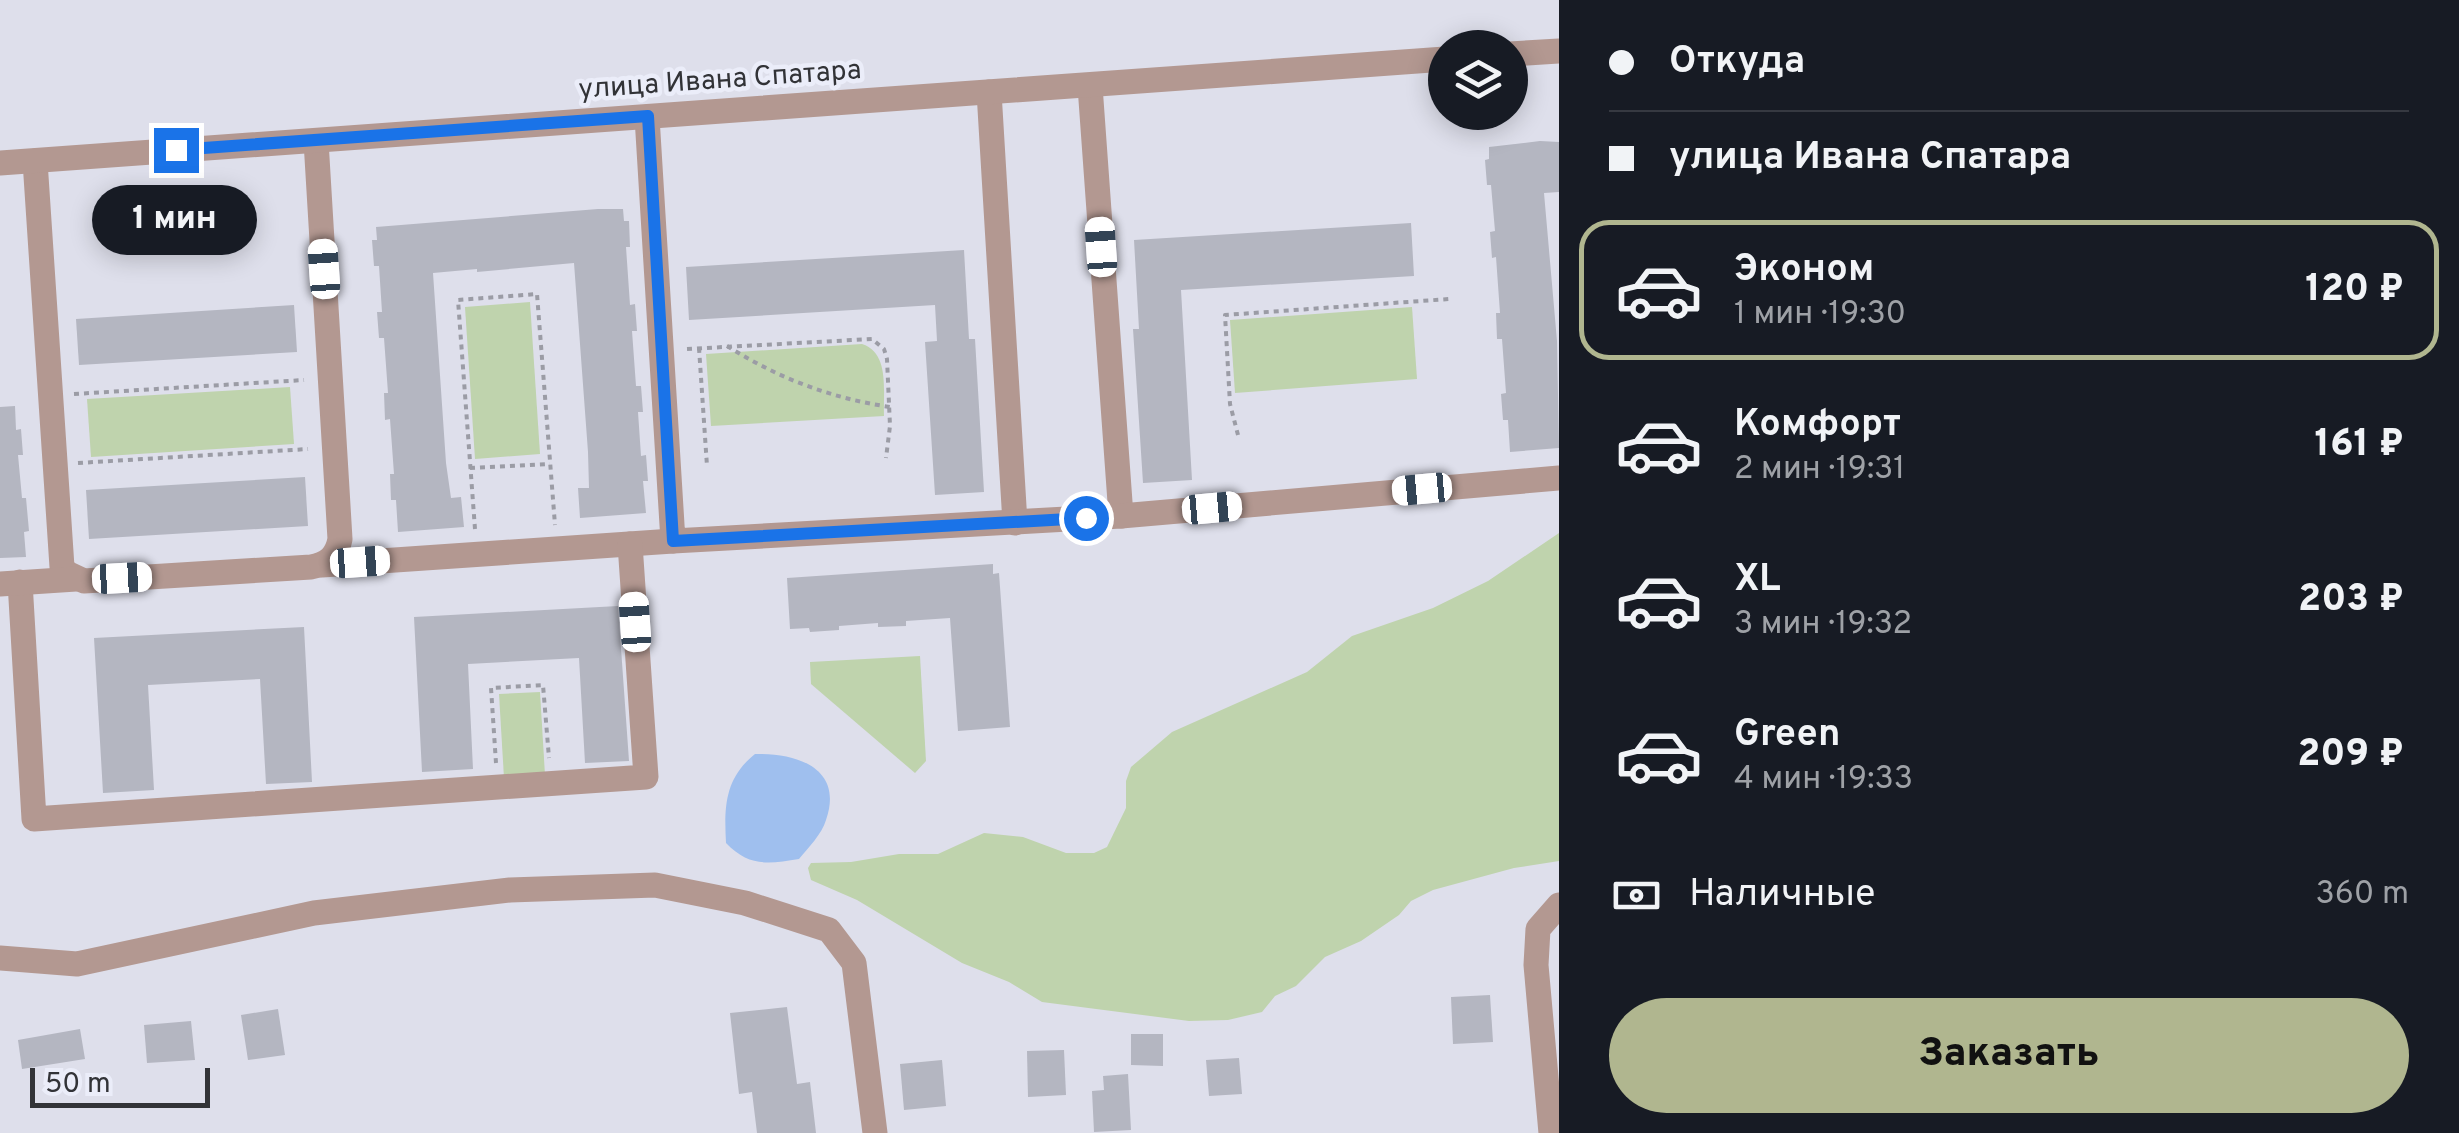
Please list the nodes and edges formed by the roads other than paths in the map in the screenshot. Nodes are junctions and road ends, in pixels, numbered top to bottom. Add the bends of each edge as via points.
1 (1559, 51) edge
2 (1528, 53) edge
3 (1428, 60) edge
4 (1090, 86) junction
5 (989, 92) junction
6 (648, 116) junction
7 (316, 140) junction
8 (35, 160) junction
9 (0, 163) edge
10 (1559, 478) edge
11 (1122, 516) junction
12 (1015, 523) junction
13 (673, 541) junction
14 (630, 544) junction
15 (322, 565) junction
16 (76, 579) junction
17 (10, 583) edge
18 (1559, 905) edge
19 (0, 958) edge
20 (875, 1133) edge
21 (1551, 1133) edge

1 - 2 street
3 - 4 street, улица Ивана Спатара
4 - 5 street, улица Ивана Спатара
4 - 11 street
5 - 6 street, улица Ивана Спатара
5 - 12 street
6 - 7 street, улица Ивана Спатара
6 - 13 street
7 - 8 street, улица Ивана Спатара
7 - 15 street via 340,539
8 - 9 street, улица Ивана Спатара
8 - 16 street via 59,556
10 - 11 street
11 - 12 street
12 - 13 street
13 - 14 street
14 - 15 street
14 - 17 street via 646,778 34,819
15 - 16 street
16 - 17 street
18 - 21 street via 1538,929 1536,965
19 - 20 street via 76,964 314,913 510,890 654,885 745,903 828,930 854,963

